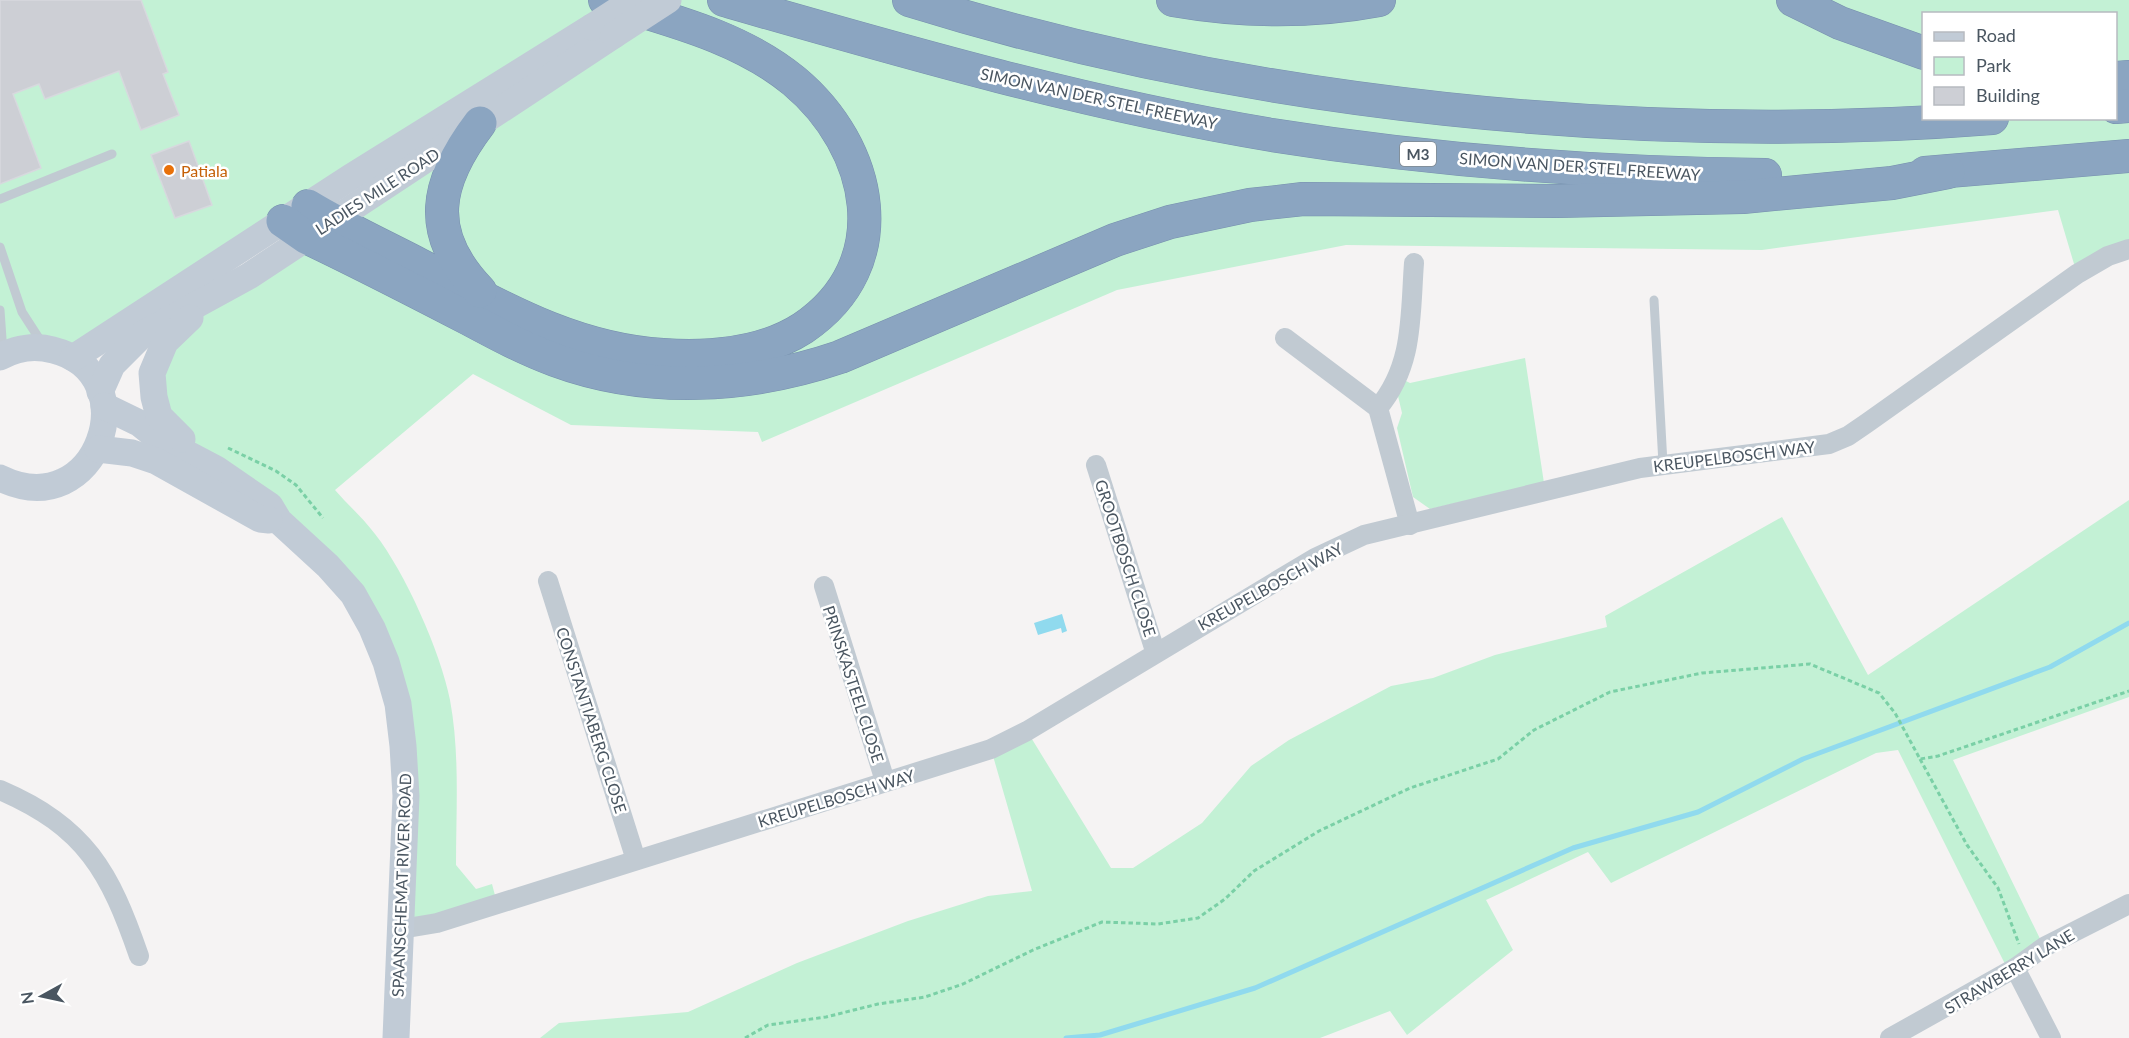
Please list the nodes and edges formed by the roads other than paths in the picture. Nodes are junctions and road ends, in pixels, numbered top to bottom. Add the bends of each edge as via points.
1 (634, 0) edge
2 (668, 0) edge
3 (724, 0) edge
4 (909, 0) edge
5 (1173, 0) edge
6 (1379, 0) edge
7 (1792, 0) edge
8 (604, 21) edge
9 (1922, 53) edge
10 (1965, 120) edge
11 (480, 123) junction
12 (112, 154) dead end
13 (2129, 156) edge
14 (1947, 172) junction
15 (0, 199) edge
16 (307, 221) junction
17 (0, 247) edge
18 (2129, 249) edge
19 (1414, 263) dead end
20 (212, 296) junction
21 (1654, 300) dead end
22 (491, 302) junction
23 (0, 310) edge
24 (1285, 338) dead end
25 (46, 348) junction
26 (2, 356) edge
27 (73, 358) junction
28 (102, 399) junction
29 (1378, 408) junction
30 (98, 449) junction
31 (220, 458) junction
32 (1663, 464) junction
33 (1096, 465) dead end
34 (4, 481) edge
35 (279, 521) junction
36 (1410, 525) junction
37 (548, 581) dead end
38 (824, 586) dead end
39 (1155, 651) junction
40 (885, 781) junction
41 (0, 790) edge
42 (636, 860) junction
43 (2129, 904) edge
44 (401, 929) junction
45 (140, 956) dead end
46 (2015, 968) junction
47 (396, 1038) edge
48 (1890, 1038) edge
49 (2051, 1038) edge

1 - 8 main road, LADIES MILE ROAD, bridge
2 - 8 main road, LADIES MILE ROAD, bridge
3 - 14 highway, SIMON VAN DER STEL FREEWAY / M3 via 943,63 1069,94 1273,135 1436,156 1671,174 1863,176
4 - 10 highway via 991,24 1181,67 1448,108 1750,126
5 - 6 highway via 1273,10 1316,9
7 - 9 highway via 1840,23
8 - 11 main road, LADIES MILE ROAD
8 - 16 main road, LADIES MILE ROAD
8 - 22 highway via 727,41 765,60 794,81 833,123 851,156 863,188 866,223 860,255 846,284 827,309 802,329 739,352 702,356 620,350 553,331
11 - 16 main road, LADIES MILE ROAD
11 - 22 highway via 453,166 442,199 441,217 455,260
12 - 15 lane
13 - 14 highway, SIMON VAN DER STEL FREEWAY / M3
14 - 16 highway via 1892,183 1731,197 1303,200 1250,205 1170,222 1115,240 808,368 703,383 627,378 557,361 506,339
16 - 20 main road, LADIES MILE ROAD via 249,276
16 - 22 highway
16 - 27 main road, LADIES MILE ROAD
17 - 25 lane via 22,312
18 - 32 street, KREUPELBOSCH WAY via 2077,274 1848,436 1797,450
19 - 29 street via 1404,363 1393,390
20 - 28 main road, LADIES MILE ROAD via 143,334 124,350 112,365
20 - 31 main road via 165,342 152,373 159,416 166,426
21 - 32 lane
23 - 26 lane
24 - 29 street
25 - 26 main road
25 - 27 main road
27 - 28 main road via 94,379
28 - 30 main road, LADIES MILE ROAD via 105,421
28 - 31 main road, SPAANSCHEMAT RIVER ROAD via 159,439
29 - 36 street
30 - 34 main road via 80,471 54,485 40,488
30 - 35 main road, SPAANSCHEMAT RIVER ROAD via 156,461 260,519
31 - 35 main road, SPAANSCHEMAT RIVER ROAD via 270,506
32 - 36 street, KREUPELBOSCH WAY
33 - 39 street, GROOTBOSCH CLOSE
35 - 44 main road, SPAANSCHEMAT RIVER ROAD via 353,594 386,662 398,704 405,776
36 - 39 street, KREUPELBOSCH WAY via 1364,535 1339,546
37 - 42 street, CONSTANTIABERG CLOSE
38 - 40 street, PRINSKASTEEL CLOSE
39 - 40 street, KREUPELBOSCH WAY via 1027,731 991,749
40 - 42 street, KREUPELBOSCH WAY
41 - 45 street via 29,802 58,821 100,864
42 - 44 street, KREUPELBOSCH WAY via 437,923
43 - 46 street, STRAWBERRY LANE via 2044,947
44 - 47 main road, SPAANSCHEMAT RIVER ROAD
46 - 48 street, STRAWBERRY LANE
46 - 49 street

